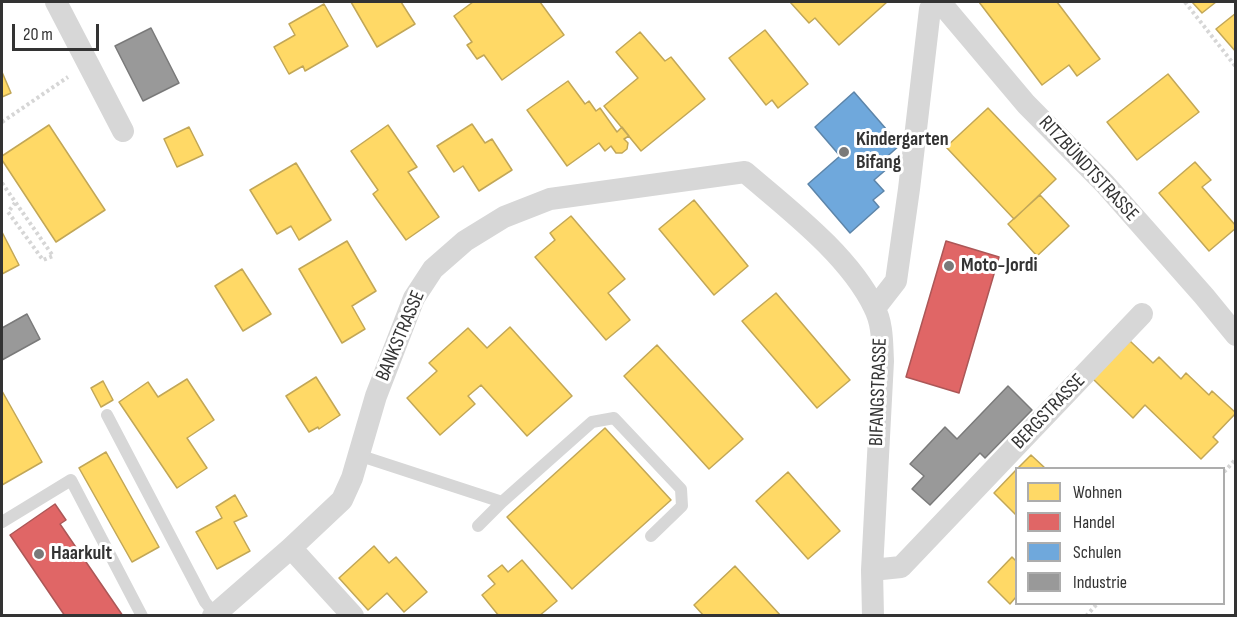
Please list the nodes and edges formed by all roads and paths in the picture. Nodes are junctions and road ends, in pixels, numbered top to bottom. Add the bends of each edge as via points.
1 (56, 2) edge
2 (939, 2) edge
3 (1185, 2) edge
4 (88, 66) junction
5 (1236, 67) edge
6 (2, 122) edge
7 (123, 131) dead end
8 (2, 183) edge
9 (15, 203) junction
10 (875, 308) junction
11 (1142, 314) dead end
12 (1236, 335) edge
13 (107, 415) dead end
14 (358, 455) junction
15 (1236, 459) edge
16 (1225, 471) edge
17 (502, 502) junction
18 (2, 522) edge
19 (478, 526) dead end
20 (651, 536) dead end
21 (291, 548) junction
22 (872, 570) junction
23 (142, 615) edge
24 (214, 615) edge
25 (352, 615) edge
26 (873, 615) edge

1 - 4 street
2 - 10 street via 930,9 896,280
2 - 12 street, RITZBÜNDTSTRASSE
3 - 5 path
4 - 6 path
4 - 7 street
8 - 9 path
9 - 9 path via 9,212 15,222 43,260 53,256
10 - 14 street, BANKSTRASSE via 861,284 817,234 745,172 550,199 504,217 465,241 433,268 414,298
10 - 22 street, BIFANGSTRASSE via 882,333 883,361
11 - 22 street, BERGSTRASSE via 901,567
13 - 24 lane
14 - 17 lane
14 - 21 street, BANKSTRASSE via 342,500
15 - 16 path
17 - 19 lane
17 - 20 lane via 592,422 614,418 681,489 682,506
18 - 23 lane via 71,480
21 - 24 street, BANKSTRASSE
21 - 25 street
22 - 26 street, BIFANGSTRASSE

